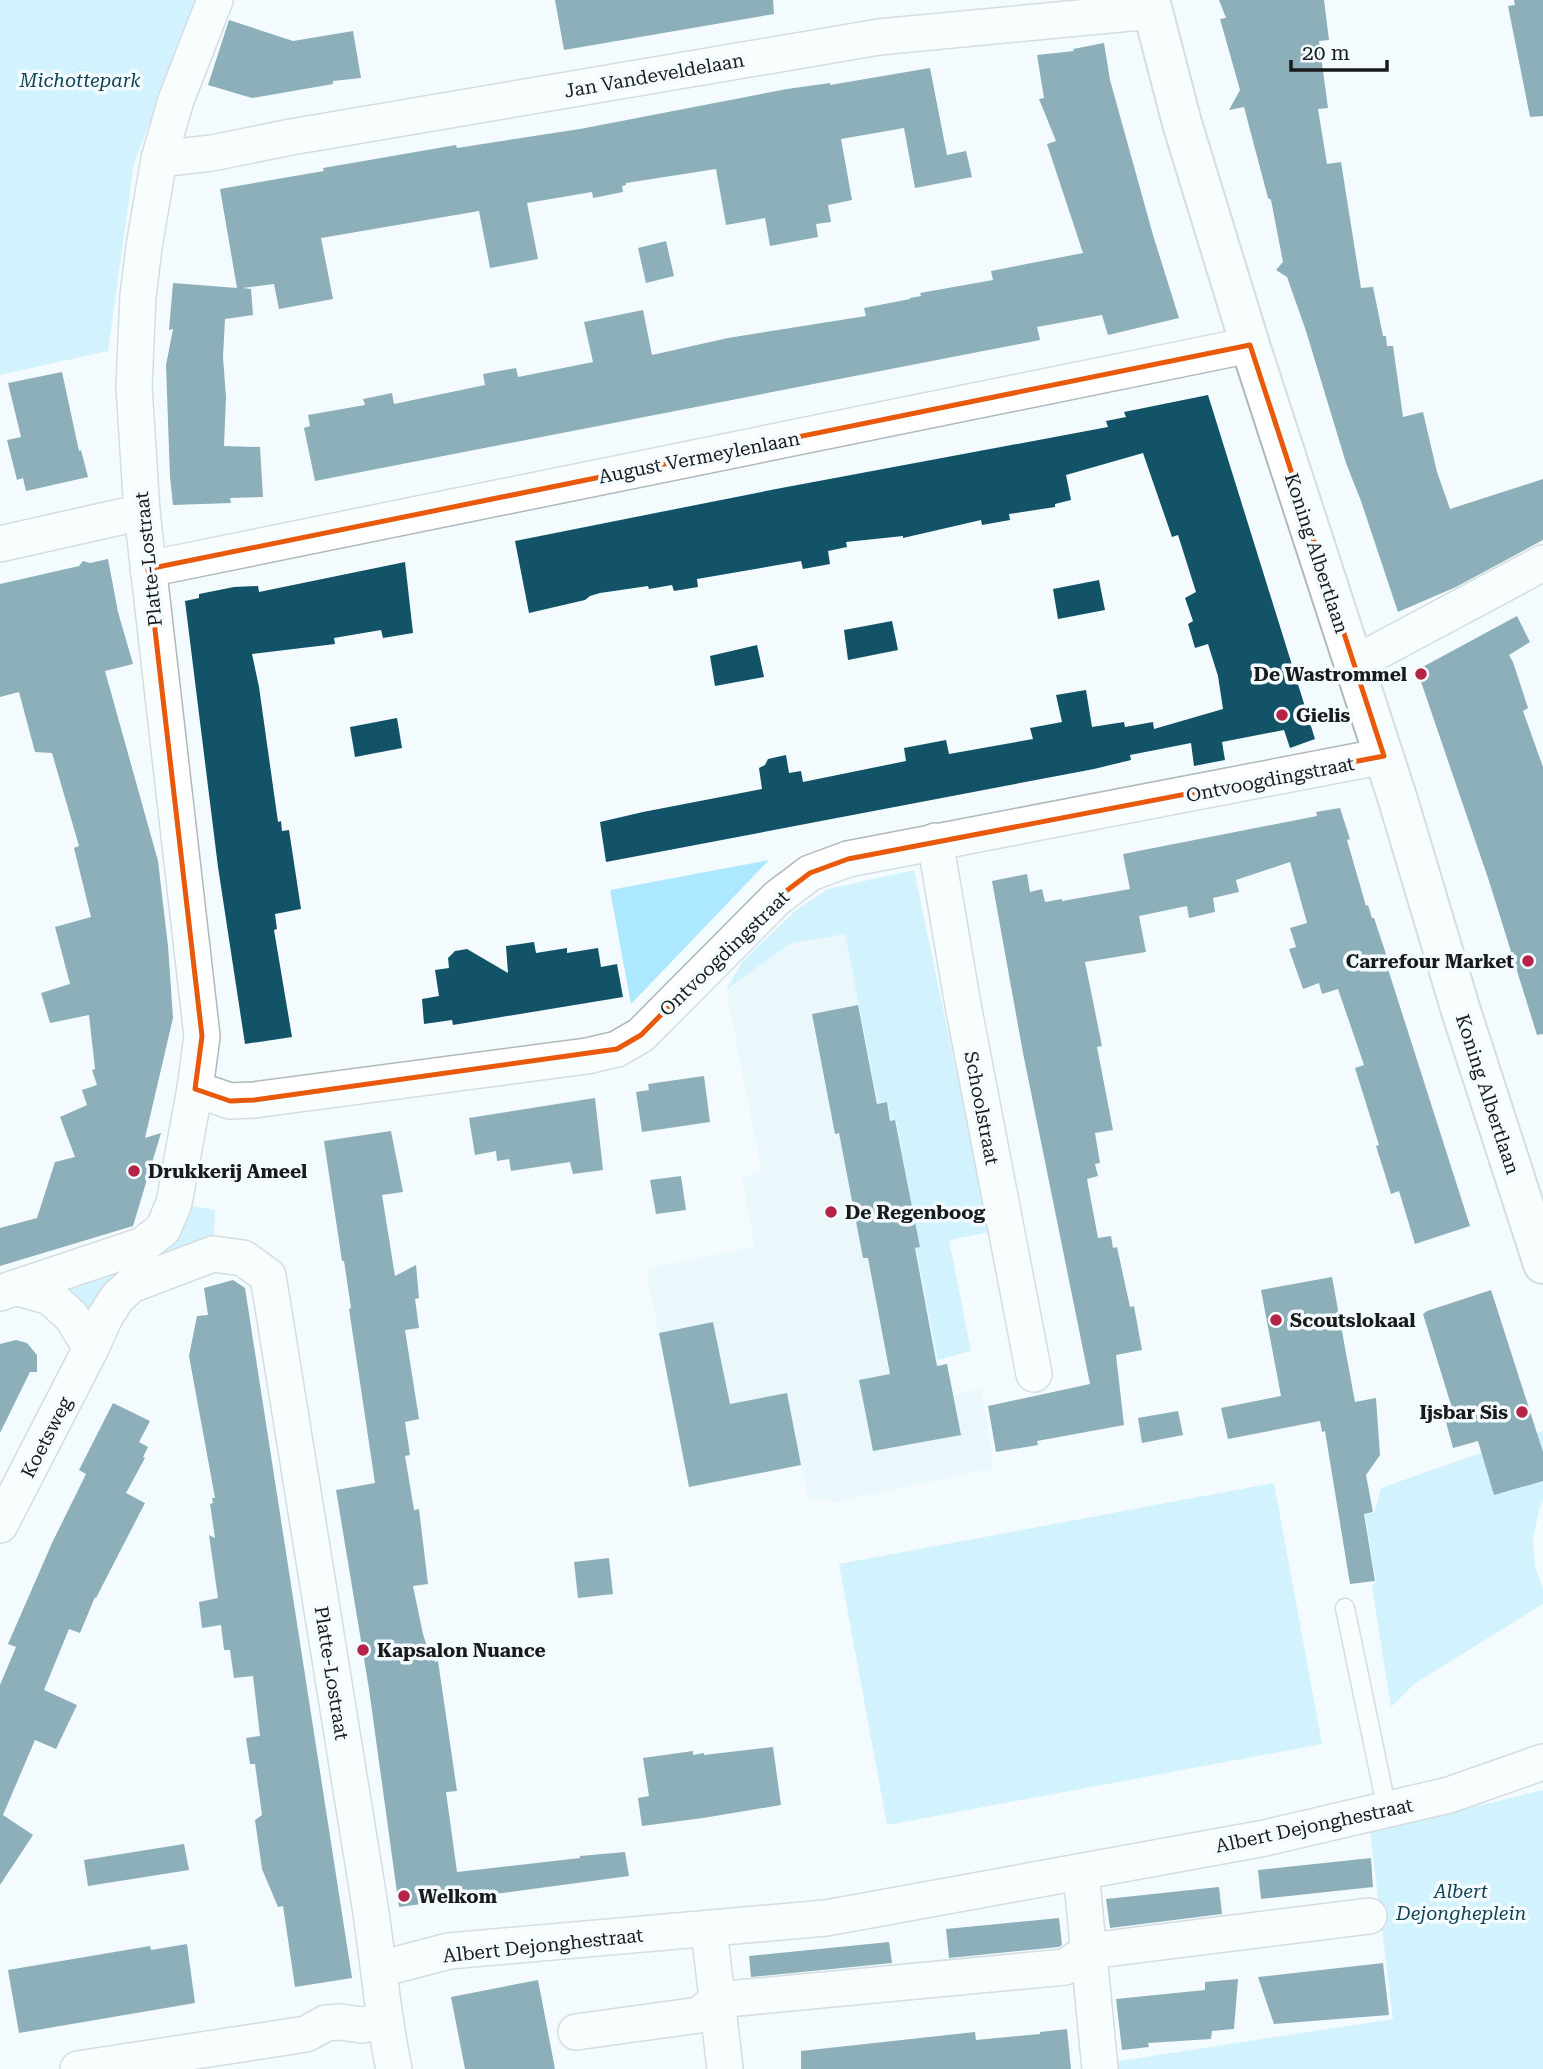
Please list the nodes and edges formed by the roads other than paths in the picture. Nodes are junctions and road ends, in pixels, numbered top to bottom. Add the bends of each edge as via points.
1 (215, 0) edge
2 (1151, 5) edge
3 (159, 159) junction
4 (1250, 345) junction
5 (142, 512) junction
6 (0, 544) edge
7 (1543, 563) edge
8 (148, 569) junction
9 (1354, 664) junction
10 (1384, 757) junction
11 (935, 841) junction
12 (195, 1089) junction
13 (1543, 1264) edge
14 (268, 1276) joint
15 (9, 1291) edge
16 (91, 1348) junction
17 (1034, 1374) dead end
18 (0, 1525) edge
19 (1345, 1608) dead end
20 (1543, 1762) edge
21 (1387, 1810) junction
22 (1081, 1872) junction
23 (1369, 1916) dead end
24 (709, 1929) junction
25 (1089, 1951) junction
26 (380, 1969) junction
27 (717, 2000) junction
28 (385, 2021) junction
29 (576, 2032) dead end
30 (78, 2069) edge
31 (394, 2069) edge
32 (725, 2069) edge
33 (1100, 2069) edge

1 - 3 street, Platte-Lostraat via 176,100
2 - 3 street, Jan Vandeveldelaan via 879,37
2 - 4 street, Koning Albertlaan via 1182,124
3 - 5 street, Platte-Lostraat via 138,296 134,387
4 - 8 street, August Vermeylenlaan
4 - 9 street, Koning Albertlaan
5 - 6 street
5 - 8 street, Platte-Lostraat
7 - 9 street
8 - 12 street, Platte-Lostraat via 202,1036
9 - 10 street, Koning Albertlaan
10 - 11 street, Ontvoogdingstraat
10 - 13 street, Koning Albertlaan
11 - 12 street, Ontvoogdingstraat via 848,859 810,873 777,898 641,1035 617,1049 254,1100 230,1101
11 - 17 street, Schoolstraat
12 - 15 street, Platte-Lostraat via 174,1203 163,1229 143,1245
14 - 16 street, Koetsweg via 243,1258 213,1254 131,1285 104,1317
14 - 26 street, Platte-Lostraat
15 - 16 street via 50,1297 71,1316
16 - 18 street, Koetsweg
19 - 21 lane
20 - 21 street, Albert Dejonghestraat via 1449,1795
21 - 22 street, Albert Dejonghestraat
22 - 24 street, Albert Dejonghestraat via 826,1917
22 - 25 street
23 - 25 street
24 - 26 street, Albert Dejonghestraat via 449,1951
24 - 27 street
25 - 27 street via 1065,1967
25 - 33 street
26 - 28 street, Platte-Lostraat
27 - 29 street via 699,2015
27 - 32 street
28 - 30 street via 326,2023 306,2034
28 - 31 street, Platte-Lostraat

